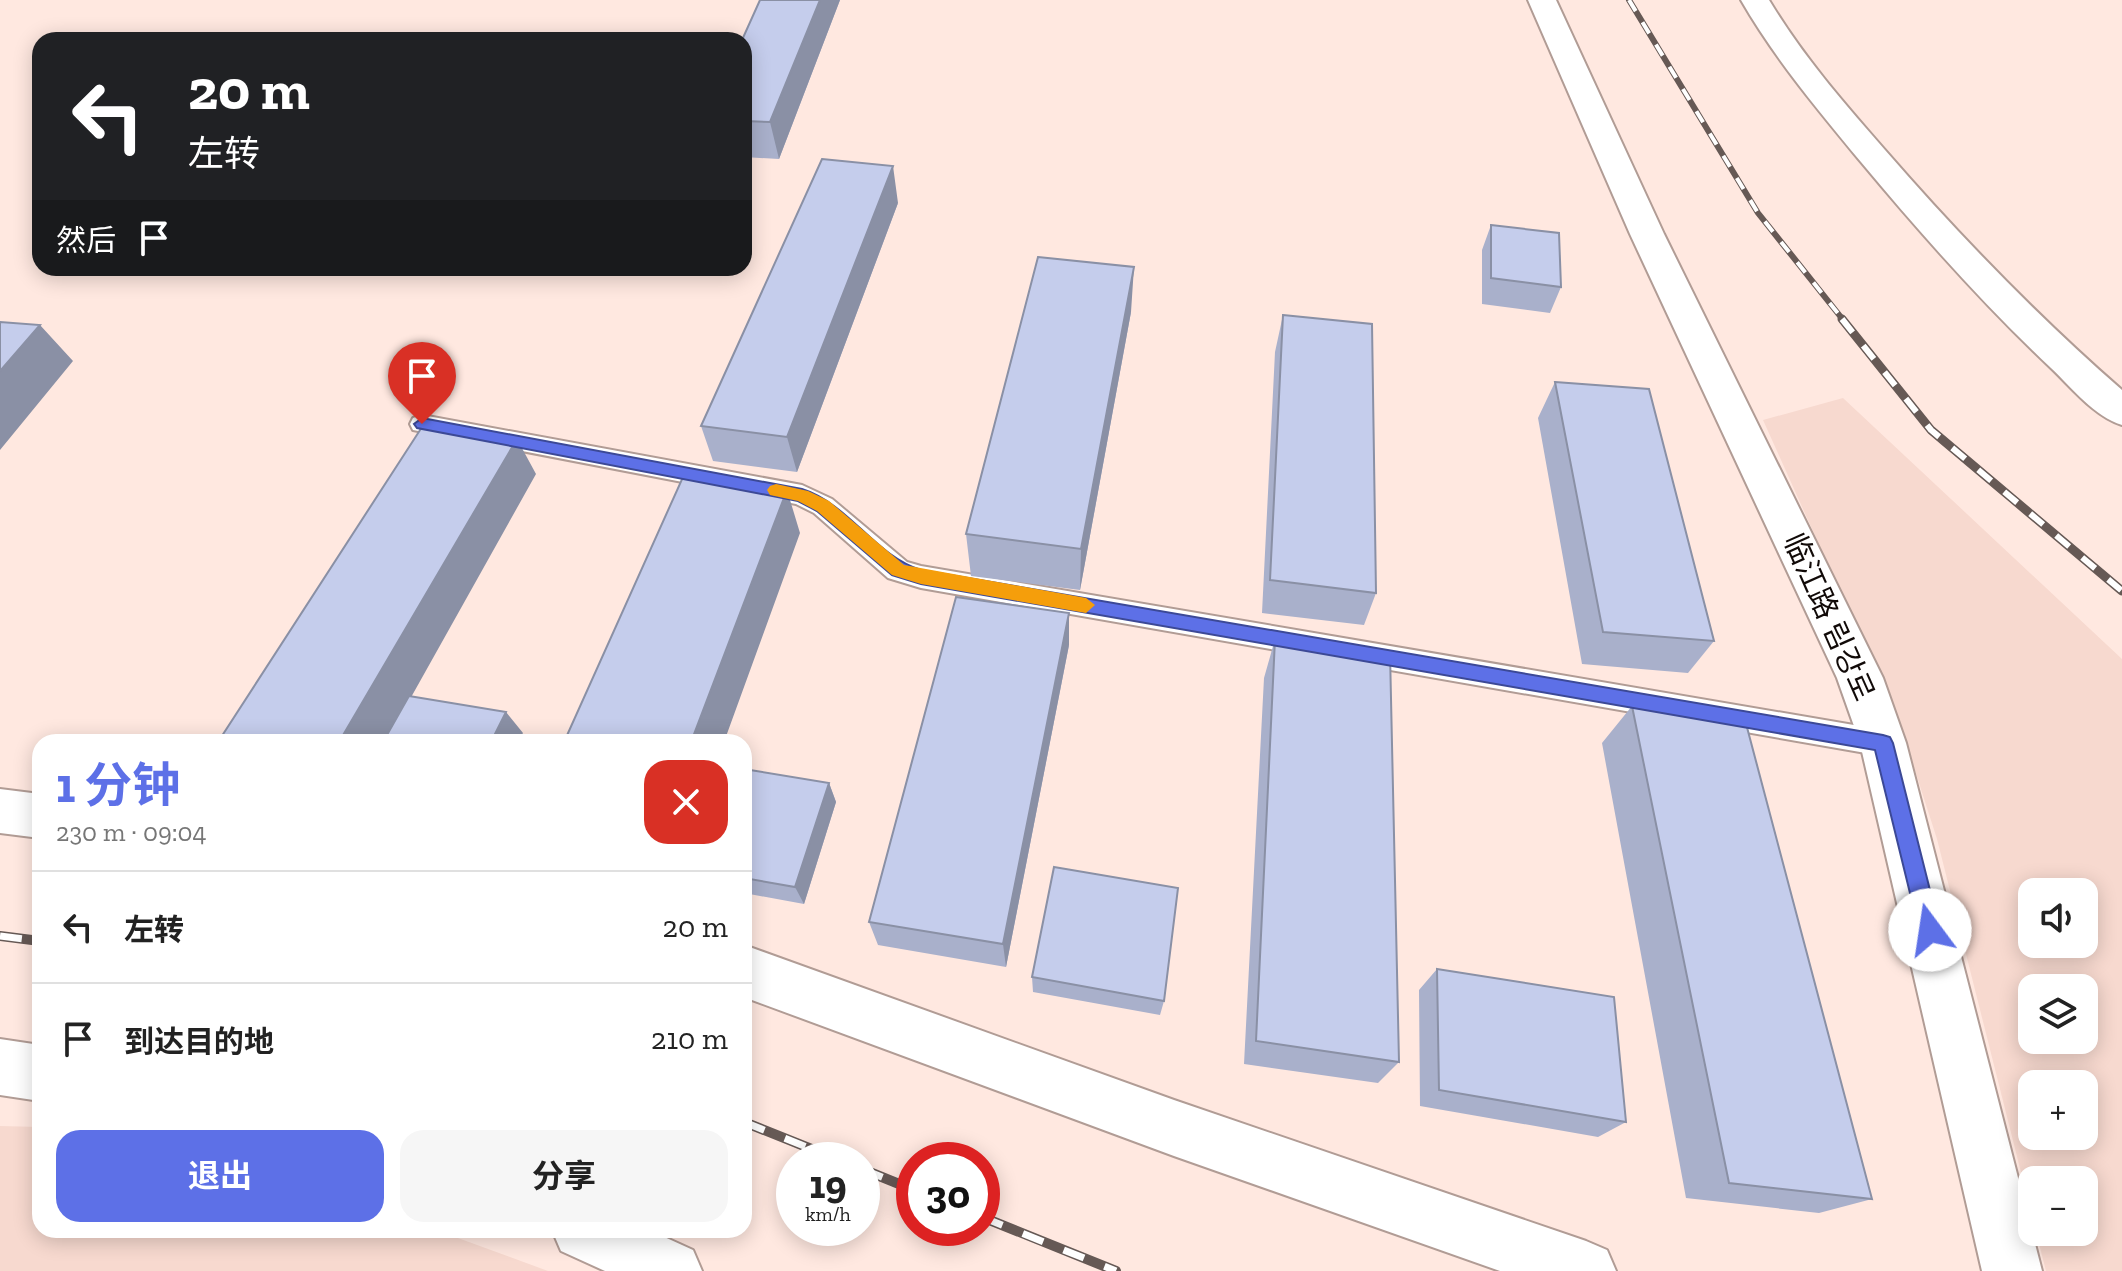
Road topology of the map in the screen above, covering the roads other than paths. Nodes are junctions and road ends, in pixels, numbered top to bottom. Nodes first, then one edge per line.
1 (1542, 0) edge
2 (1755, 0) edge
3 (2122, 411) edge
4 (422, 424) edge
5 (1883, 743) junction
6 (0, 811) edge
7 (32, 815) edge
8 (752, 974) edge
9 (0, 1067) edge
10 (32, 1072) edge
11 (600, 1238) edge
12 (672, 1271) edge
13 (1586, 1271) edge
14 (2012, 1271) edge

1 - 5 street, 临江路 림강로
2 - 3 street
4 - 5 lane
5 - 14 street, 临江路 림강로
6 - 7 street
8 - 13 street
9 - 10 street
11 - 12 street

